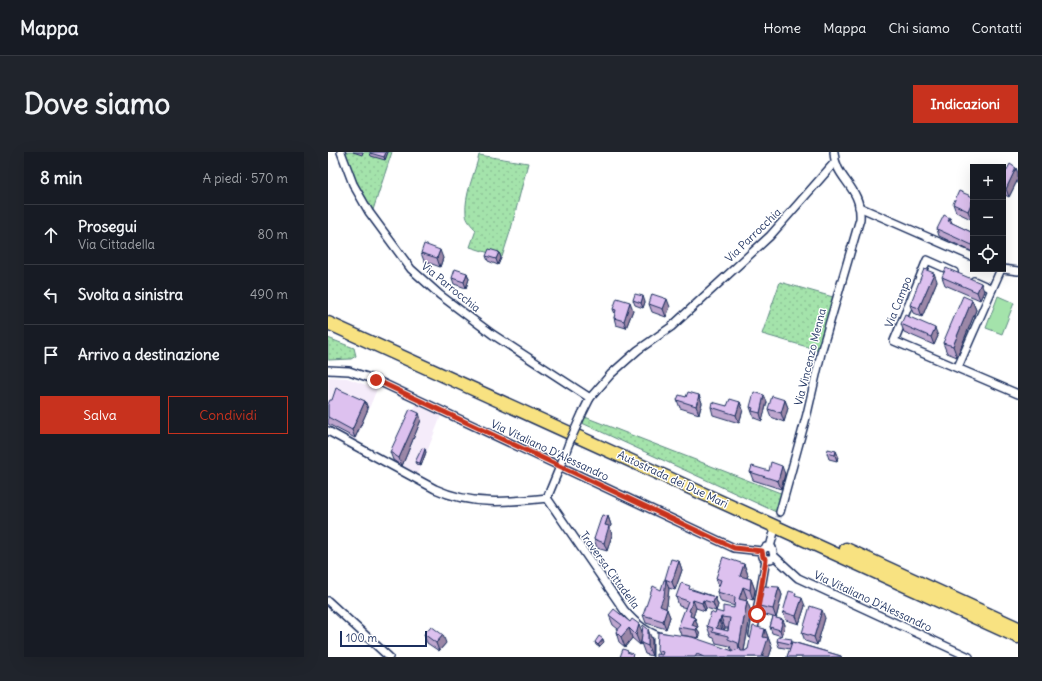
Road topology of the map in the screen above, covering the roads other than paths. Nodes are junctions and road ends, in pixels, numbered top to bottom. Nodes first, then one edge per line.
1 (341, 152) edge
2 (834, 152) edge
3 (834, 162) junction
4 (860, 207) junction
5 (970, 256) edge
6 (1006, 270) edge
7 (1018, 271) edge
8 (1000, 272) edge
9 (963, 276) edge
10 (970, 279) edge
11 (992, 289) junction
12 (328, 314) edge
13 (328, 324) edge
14 (958, 367) junction
15 (328, 370) edge
16 (1018, 394) edge
17 (590, 398) junction
18 (328, 431) edge
19 (547, 498) junction
20 (780, 512) tunnel mouth
21 (774, 532) tunnel mouth
22 (770, 547) junction
23 (762, 551) junction
24 (774, 556) junction
25 (766, 559) junction
26 (328, 601) edge
27 (1018, 628) edge
28 (657, 636) junction
29 (1018, 637) edge
30 (677, 639) edge
31 (751, 641) edge
32 (389, 657) edge
33 (657, 657) edge
34 (969, 657) edge

1 - 17 street, Via Parrocchia
2 - 3 street
3 - 4 street
3 - 17 street, Via Parrocchia
4 - 5 street
4 - 20 street, Via Vincenzo Menna
6 - 7 street
8 - 11 street
9 - 14 street, Via Campo
10 - 11 street
11 - 14 street
12 - 27 highway, Autostrada dei Due Mari
13 - 29 highway, Autostrada dei Due Mari
14 - 16 street
15 - 23 street, Via Vitaliano D'Alessandro
17 - 19 street, Via Parrocchia, bridge
18 - 19 street
19 - 28 street, Traversa Cittadella
21 - 22 street
22 - 23 street
22 - 24 street, Via Vitaliano D'Alessandro
23 - 25 street
24 - 25 street
24 - 34 street, Via Vitaliano D'Alessandro
25 - 31 street
26 - 32 street
28 - 30 street, Traversa Cittadella
28 - 33 street

